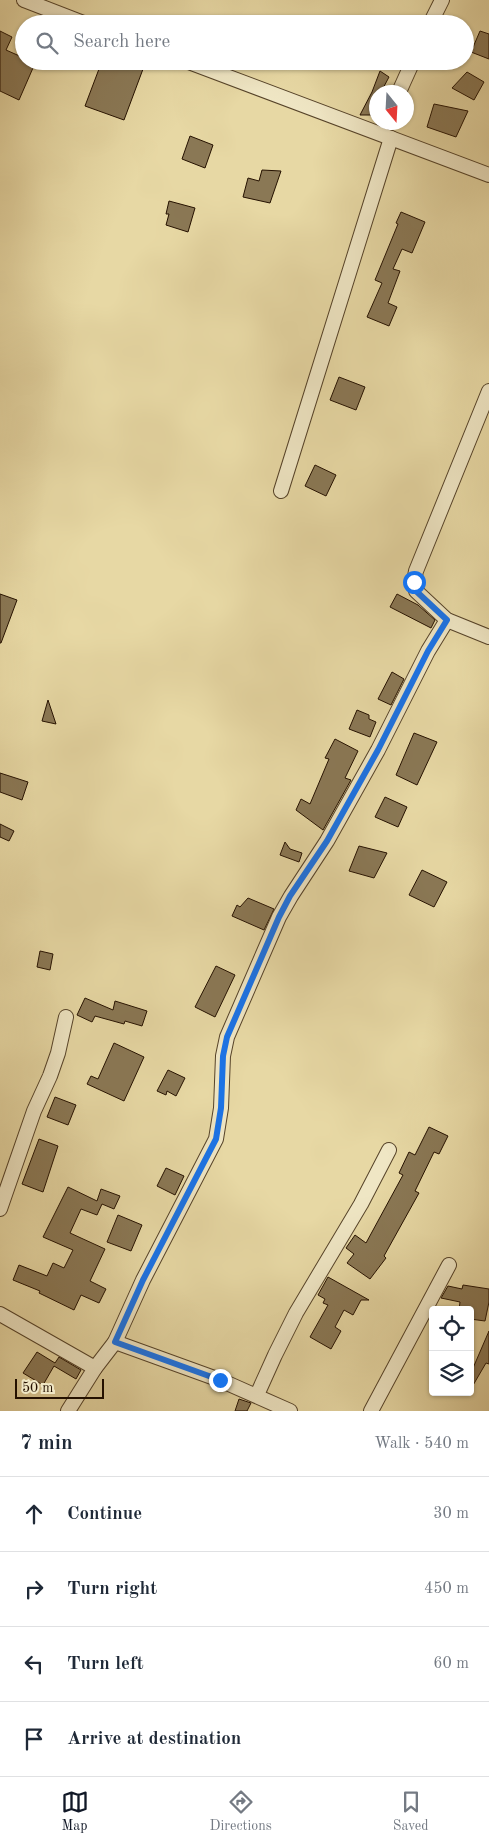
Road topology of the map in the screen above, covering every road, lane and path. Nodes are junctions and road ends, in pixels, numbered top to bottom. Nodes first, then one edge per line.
1 (24, 0) edge
2 (442, 0) edge
3 (63, 15) edge
4 (434, 15) edge
5 (212, 70) edge
6 (408, 70) edge
7 (401, 85) edge
8 (388, 132) edge
9 (489, 175) edge
10 (489, 391) edge
11 (281, 491) dead end
12 (447, 620) junction
13 (489, 637) edge
14 (66, 1017) dead end
15 (389, 1150) dead end
16 (0, 1209) edge
17 (449, 1265) dead end
18 (0, 1314) edge
19 (115, 1342) junction
20 (95, 1368) junction
21 (257, 1395) junction
22 (68, 1411) edge
23 (290, 1411) edge
24 (371, 1411) edge

1 - 3 street
2 - 4 street
5 - 8 street
6 - 7 street
8 - 9 street
8 - 11 street
10 - 12 street
12 - 13 street
12 - 19 street
14 - 16 street
15 - 21 street
17 - 24 street
18 - 20 street
19 - 20 street
19 - 21 street
20 - 22 street
21 - 23 street

